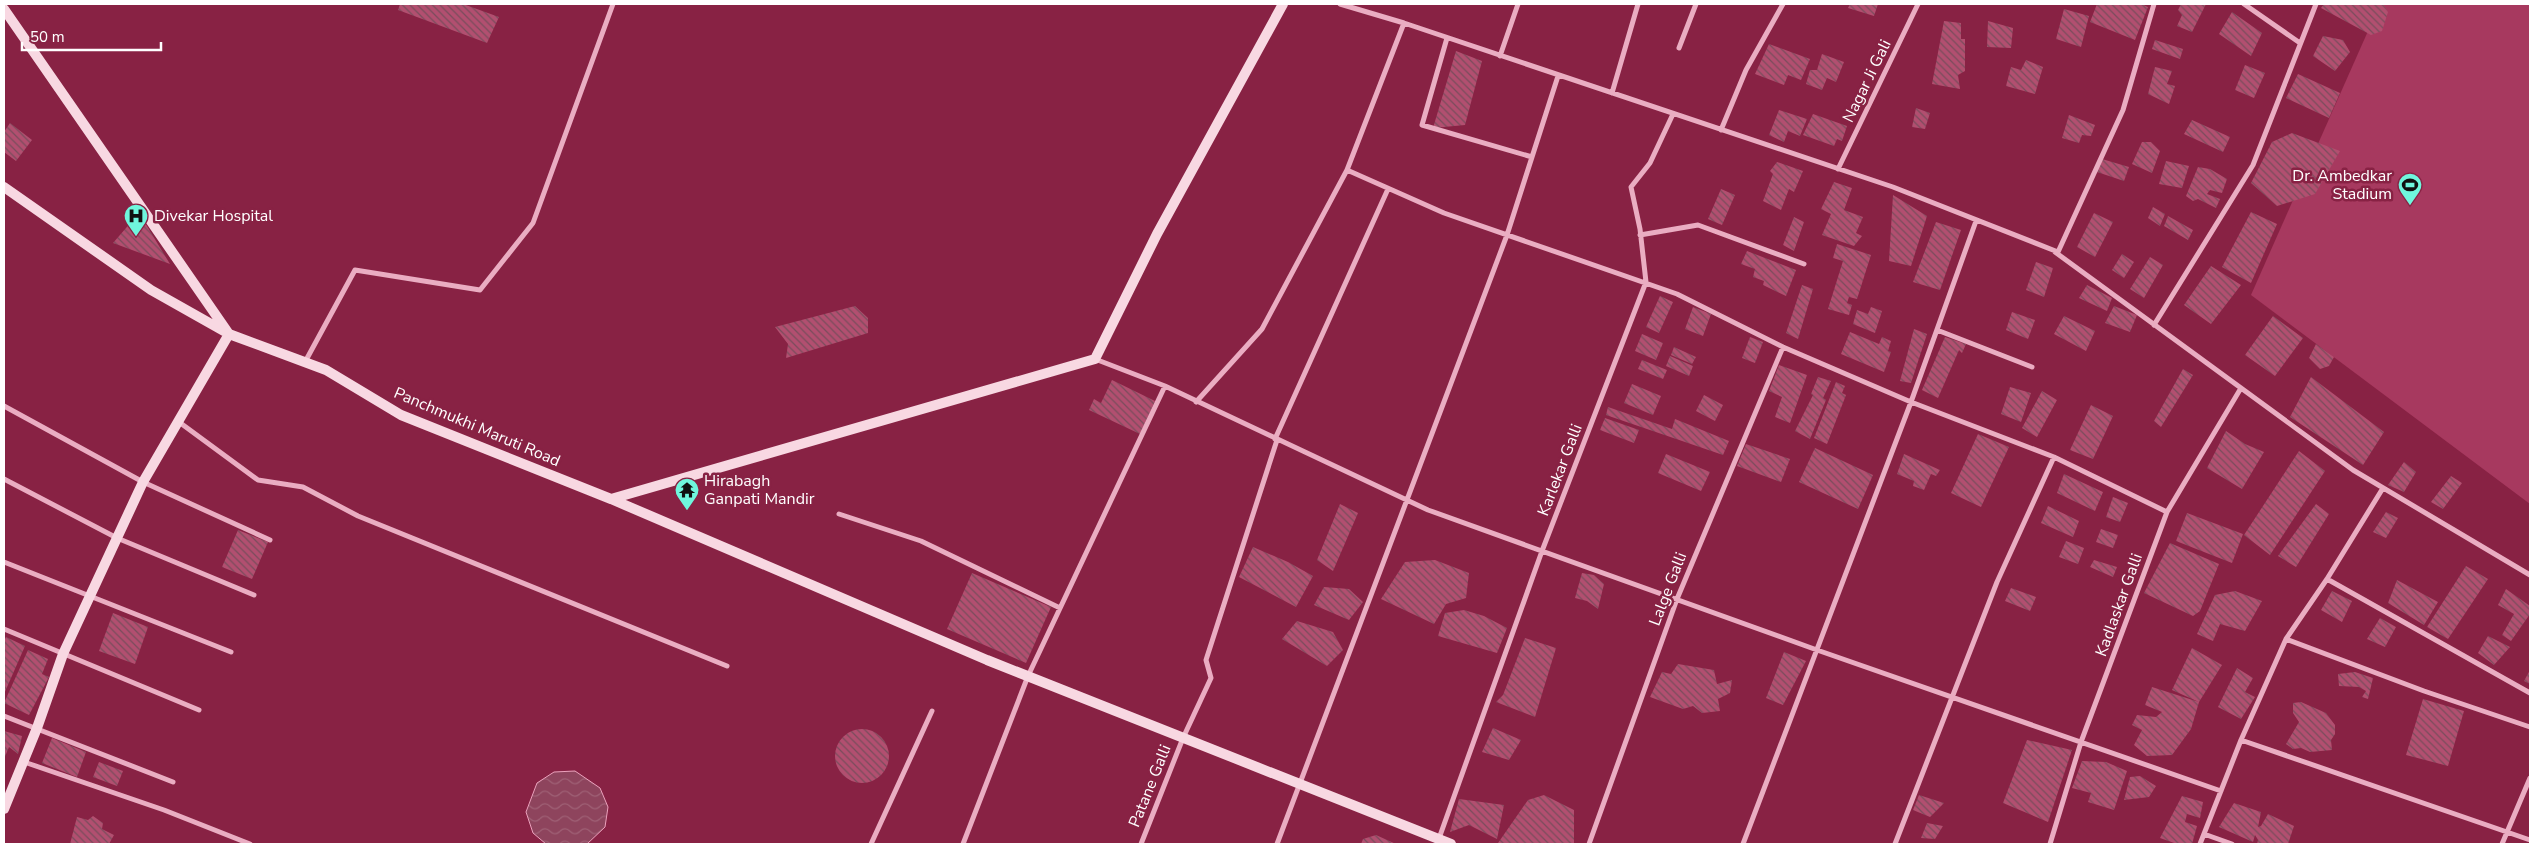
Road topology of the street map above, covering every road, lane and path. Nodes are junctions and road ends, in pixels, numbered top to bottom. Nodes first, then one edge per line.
1 (612, 4) edge
2 (1283, 4) edge
3 (1340, 4) edge
4 (1518, 4) edge
5 (1638, 4) edge
6 (1696, 4) edge
7 (1783, 4) edge
8 (1918, 4) edge
9 (2154, 4) edge
10 (2244, 4) edge
11 (2316, 4) edge
12 (4, 9) edge
13 (1404, 23) junction
14 (1447, 38) junction
15 (2300, 43) junction
16 (1679, 48) dead end
17 (1500, 56) junction
18 (1558, 76) junction
19 (1612, 93) junction
20 (1674, 114) junction
21 (1721, 130) junction
22 (1532, 157) junction
23 (1838, 169) junction
24 (1346, 170) junction
25 (4, 188) edge
26 (1388, 189) junction
27 (1976, 221) junction
28 (1507, 235) junction
29 (1640, 236) junction
30 (2058, 252) junction
31 (1804, 264) dead end
32 (1646, 282) junction
33 (2154, 325) junction
34 (1937, 330) junction
35 (229, 334) junction
36 (1783, 347) junction
37 (1095, 360) junction
38 (304, 362) junction
39 (2032, 367) dead end
40 (1165, 386) junction
41 (2241, 388) junction
42 (1196, 402) junction
43 (1911, 402) junction
44 (4, 406) edge
45 (178, 422) junction
46 (1276, 440) junction
47 (2054, 457) junction
48 (4, 479) edge
49 (143, 482) junction
50 (2383, 488) junction
51 (611, 499) junction
52 (1407, 500) junction
53 (2167, 512) junction
54 (839, 514) dead end
55 (117, 538) junction
56 (270, 540) dead end
57 (1542, 551) junction
58 (4, 562) edge
59 (2530, 575) edge
60 (2327, 579) junction
61 (254, 595) dead end
62 (89, 597) junction
63 (1677, 599) junction
64 (1060, 608) junction
65 (4, 630) edge
66 (2286, 639) junction
67 (1817, 650) junction
68 (231, 652) dead end
69 (63, 654) junction
70 (727, 666) dead end
71 (1028, 676) junction
72 (2530, 694) edge
73 (1954, 697) junction
74 (199, 710) dead end
75 (932, 711) dead end
76 (4, 716) edge
77 (2530, 727) edge
78 (37, 728) junction
79 (1183, 738) junction
80 (2242, 740) junction
81 (2081, 742) junction
82 (23, 762) junction
83 (2530, 778) edge
84 (173, 782) dead end
85 (1300, 784) junction
86 (2221, 791) junction
87 (4, 809) edge
88 (2507, 832) junction
89 (2204, 834) junction
90 (2530, 840) edge
91 (1438, 842) edge
92 (250, 844) edge
93 (871, 844) edge
94 (963, 844) edge
95 (1141, 844) edge
96 (1277, 844) edge
97 (1451, 844) edge
98 (1589, 844) edge
99 (1743, 844) edge
100 (1896, 844) edge
101 (2050, 844) edge
102 (2200, 844) edge
103 (2232, 844) edge
104 (2502, 844) edge

1 - 38 street
2 - 37 street
3 - 13 street
4 - 17 street
5 - 19 street
6 - 16 street
7 - 21 street
8 - 23 street, Nagar Ji Gali
9 - 30 street
10 - 15 street
11 - 15 street
12 - 35 street
13 - 14 street
13 - 24 street
14 - 17 street
14 - 22 street
15 - 33 street
17 - 18 street
18 - 19 street
18 - 22 street
19 - 20 street
20 - 21 street
20 - 29 street, Karlekar Galli
21 - 23 street
22 - 28 street
23 - 27 street
24 - 26 street
24 - 42 street
25 - 35 street, Panchmukhi Maruti Road
26 - 28 street
26 - 46 street, Patane Galli
27 - 30 street
27 - 34 street
28 - 32 street
28 - 52 street
29 - 31 street
29 - 32 street, Karlekar Galli
30 - 33 street
32 - 36 street
32 - 57 street, Karlekar Galli
33 - 41 street
34 - 39 street
34 - 43 street
35 - 38 street, Panchmukhi Maruti Road
35 - 45 street
36 - 43 street
36 - 63 street, Lalge Galli
37 - 40 street
37 - 51 street
38 - 51 street, Panchmukhi Maruti Road
40 - 42 street
40 - 64 street
41 - 50 street
41 - 53 street, Kadlaskar Galli
42 - 46 street
43 - 47 street
43 - 67 street
44 - 49 street
45 - 49 street
45 - 70 street
46 - 52 street
46 - 79 street, Patane Galli
47 - 53 street
47 - 73 street
48 - 55 street
49 - 55 street
49 - 56 street
50 - 59 street
50 - 60 street
51 - 71 street, Panchmukhi Maruti Road
52 - 57 street
52 - 85 street
53 - 81 street, Kadlaskar Galli
54 - 64 street
55 - 61 street
55 - 62 street
57 - 63 street
57 - 91 street, Karlekar Galli
58 - 62 street
60 - 66 street
60 - 72 street
62 - 68 street
62 - 69 street
63 - 67 street
63 - 98 street, Lalge Galli
64 - 71 street
65 - 69 street
66 - 77 street
66 - 80 street
67 - 73 street
67 - 99 street
69 - 74 street
69 - 78 street
71 - 79 street, Panchmukhi Maruti Road
71 - 94 street
73 - 81 street
73 - 100 street
75 - 93 street
76 - 78 street
78 - 82 street
78 - 84 street
79 - 85 street, Panchmukhi Maruti Road
79 - 95 street, Patane Galli
80 - 86 street
80 - 88 street
81 - 86 street
81 - 101 street, Kadlaskar Galli
82 - 87 street
82 - 92 street
83 - 88 street
85 - 91 street, Panchmukhi Maruti Road
85 - 96 street
86 - 89 street
88 - 90 street
88 - 104 street
89 - 102 street
89 - 103 street
91 - 97 street, Panchmukhi Maruti Road

